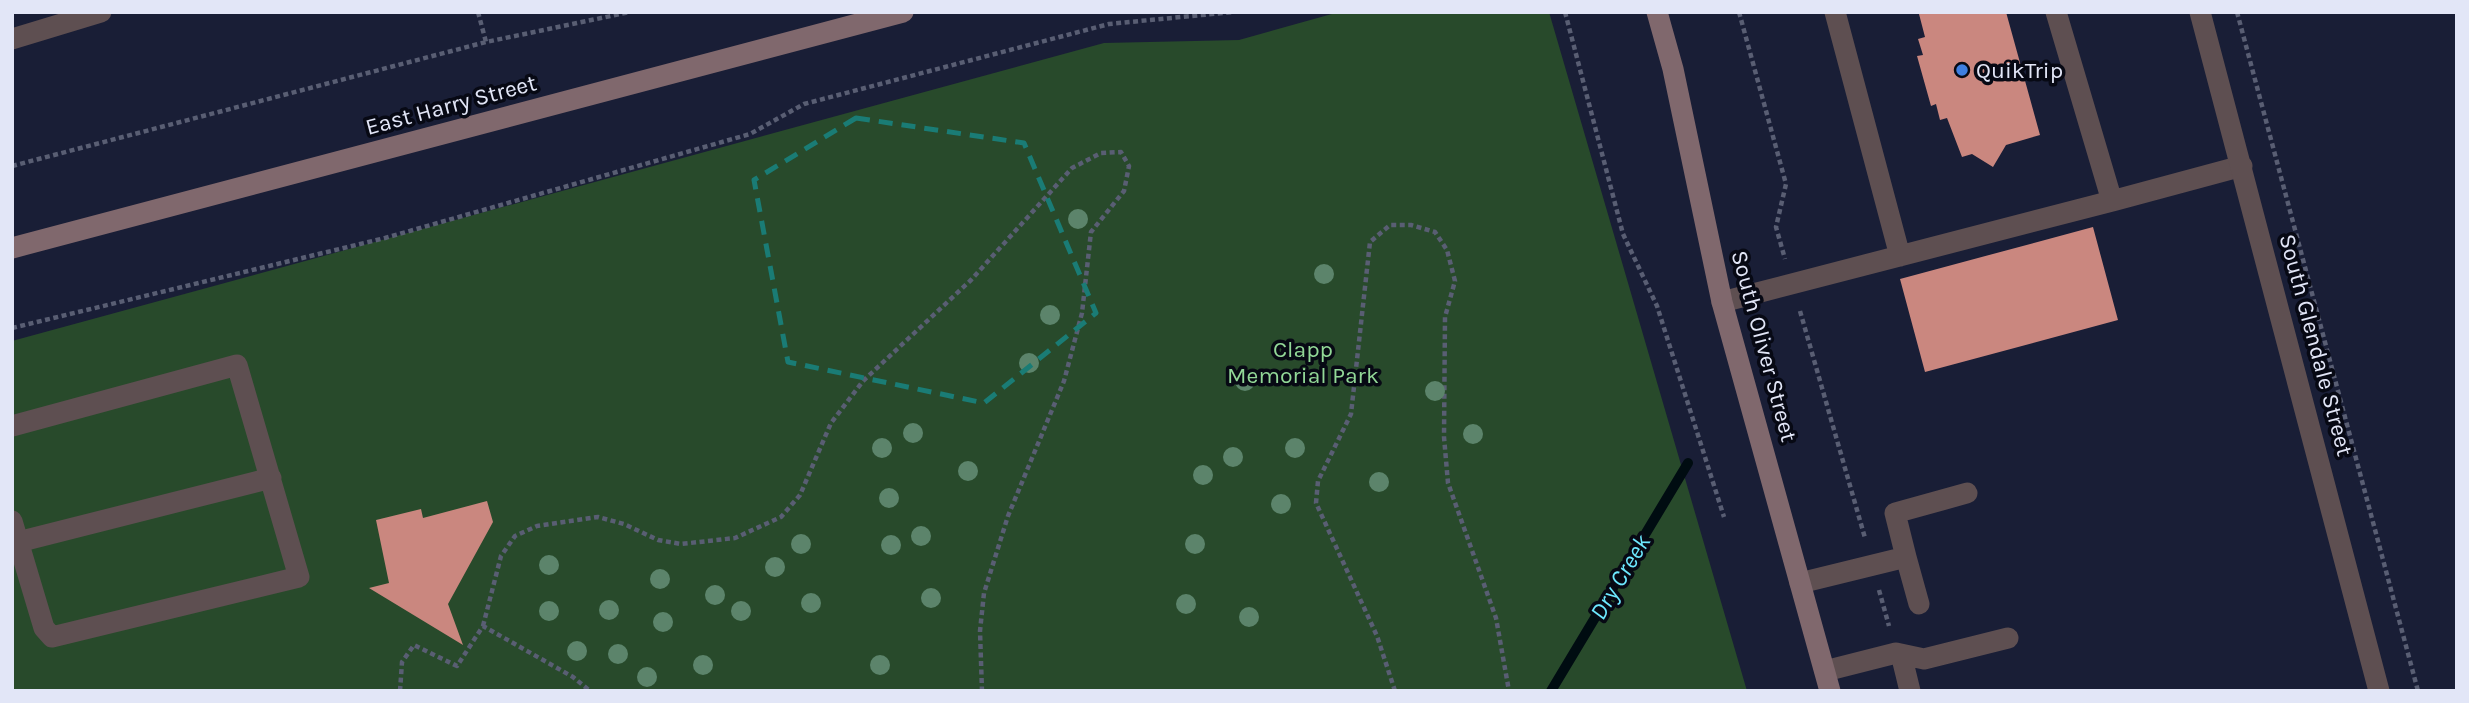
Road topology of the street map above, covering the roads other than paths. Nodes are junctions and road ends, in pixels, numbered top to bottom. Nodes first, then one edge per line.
1 (101, 12) edge
2 (902, 12) edge
3 (1657, 12) edge
4 (1835, 12) edge
5 (2056, 12) edge
6 (2200, 12) edge
7 (12, 39) edge
8 (2242, 166) junction
9 (2112, 201) junction
10 (12, 248) edge
11 (1900, 256) junction
12 (1722, 302) junction
13 (12, 426) edge
14 (271, 478) junction
15 (1967, 493) dead end
16 (12, 521) edge
17 (18, 542) junction
18 (1906, 557) junction
19 (1800, 583) junction
20 (1919, 604) dead end
21 (2007, 638) dead end
22 (1899, 654) junction
23 (1827, 681) edge
24 (1910, 691) edge
25 (2379, 691) edge

1 - 7 street
2 - 10 main road, East Harry Street
3 - 12 main road, South Oliver Street
4 - 11 street
5 - 9 street
6 - 8 street, South Glendale Street
8 - 9 street
8 - 25 street, South Glendale Street
9 - 11 street
11 - 12 street
12 - 19 main road, South Oliver Street
13 - 14 street
14 - 17 street
14 - 17 street
15 - 18 street
16 - 17 street
18 - 19 street
18 - 20 street
19 - 23 main road, South Oliver Street
21 - 22 street
22 - 23 street
22 - 24 street

